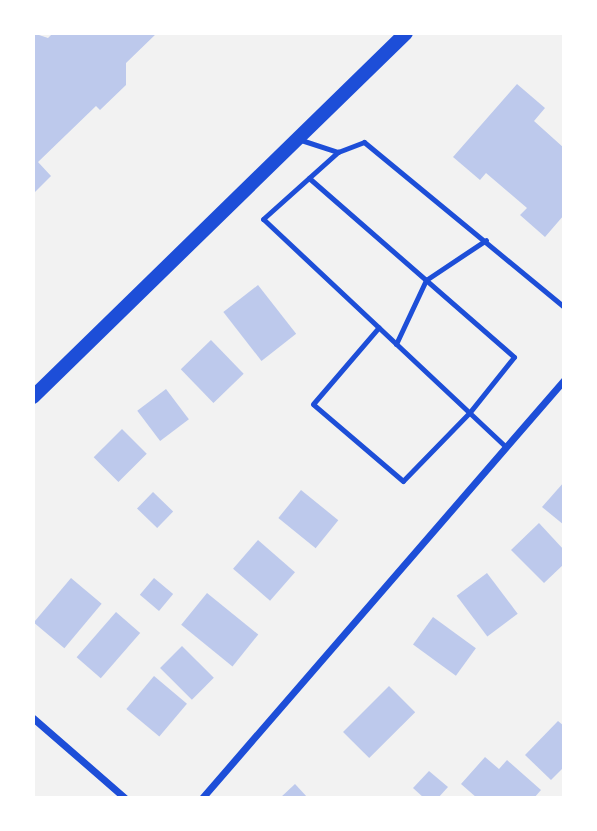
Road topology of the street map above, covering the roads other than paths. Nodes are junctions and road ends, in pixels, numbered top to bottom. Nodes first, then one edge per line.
1 (406, 33) edge
2 (299, 139) junction
3 (338, 152) junction
4 (309, 178) junction
5 (486, 240) junction
6 (426, 280) junction
7 (564, 307) edge
8 (379, 327) junction
9 (396, 344) junction
10 (564, 380) edge
11 (33, 397) edge
12 (470, 412) junction
13 (506, 447) junction
14 (33, 718) edge
15 (125, 798) edge
16 (202, 798) edge

1 - 2 main road
2 - 3 lane
2 - 11 main road
3 - 4 lane
3 - 5 lane
4 - 6 lane
4 - 8 lane
5 - 6 lane
5 - 7 lane
6 - 9 lane
6 - 12 lane
8 - 9 lane
8 - 12 lane
9 - 12 lane
10 - 13 street
12 - 13 lane
13 - 16 street
14 - 15 street

